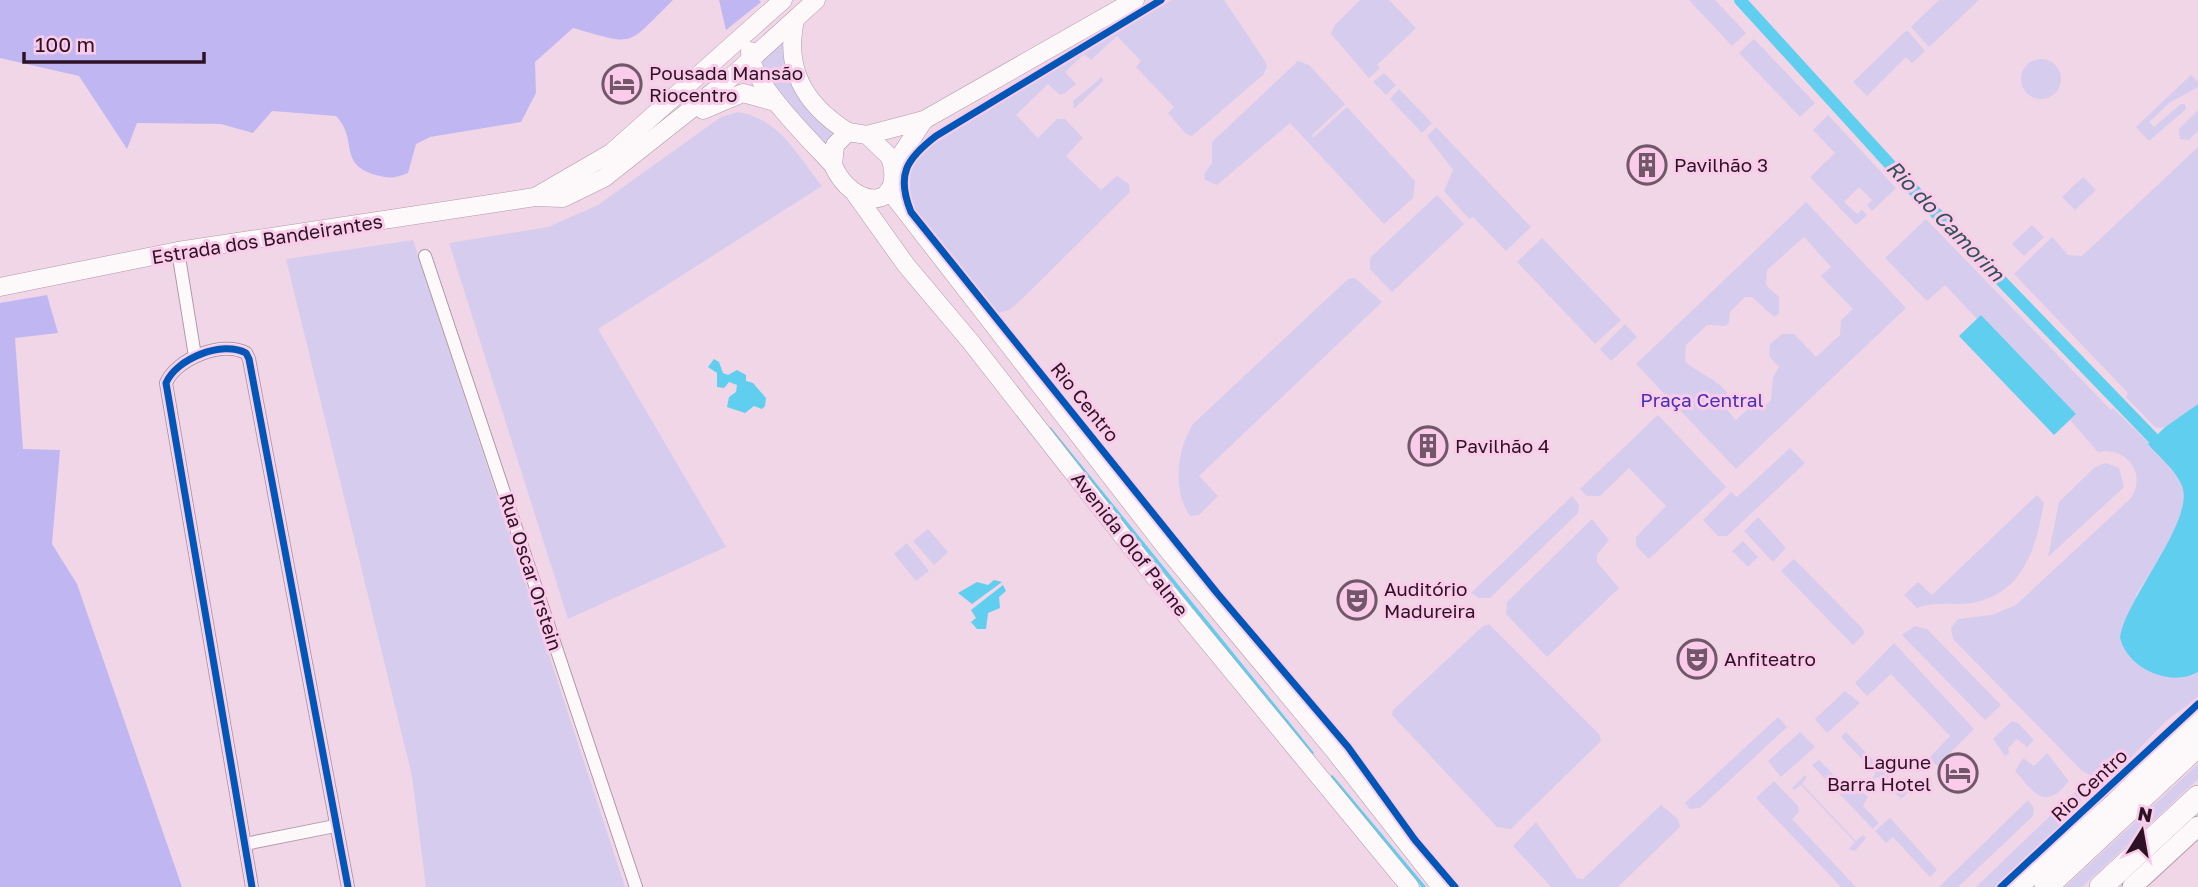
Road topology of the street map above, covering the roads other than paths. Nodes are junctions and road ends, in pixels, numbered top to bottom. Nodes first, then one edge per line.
1 (783, 0) edge
2 (816, 0) edge
3 (1135, 0) edge
4 (795, 20) junction
5 (758, 24) junction
6 (750, 60) junction
7 (782, 106) junction
8 (925, 120) junction
9 (672, 126) junction
10 (848, 132) junction
11 (867, 135) junction
12 (833, 164) junction
13 (893, 167) junction
14 (890, 190) junction
15 (856, 195) junction
16 (535, 197) junction
17 (178, 251) junction
18 (425, 256) dead end
19 (0, 287) edge
20 (195, 356) junction
21 (2198, 721) edge
22 (2198, 745) edge
23 (2198, 797) edge
24 (335, 826) junction
25 (2198, 826) edge
26 (245, 844) junction
27 (251, 887) edge
28 (348, 887) edge
29 (636, 887) edge
30 (1410, 887) edge
31 (1441, 887) edge
32 (2018, 887) edge
33 (2046, 887) edge
34 (2101, 887) edge
35 (2132, 887) edge

1 - 5 street, Estrada dos Bandeirantes
2 - 4 street, Estrada dos Bandeirantes
3 - 8 street
4 - 6 street, Estrada dos Bandeirantes
4 - 10 street
5 - 6 street
5 - 16 street, Estrada dos Bandeirantes
6 - 7 street
6 - 9 street, Estrada dos Bandeirantes
7 - 9 street
7 - 12 street
8 - 11 street
8 - 13 street
9 - 16 street, Estrada dos Bandeirantes
10 - 11 street
10 - 12 street
11 - 13 street
12 - 15 street
13 - 14 street
14 - 15 street
14 - 31 street, Avenida Olof Palme
15 - 30 street, Avenida Olof Palme
16 - 17 street, Estrada dos Bandeirantes
17 - 19 street, Estrada dos Bandeirantes
17 - 20 street
18 - 29 street, Rua Oscar Orstein
20 - 24 street
20 - 26 street
21 - 32 main road
22 - 33 highway
23 - 34 highway
24 - 26 street
24 - 28 street
25 - 35 main road
26 - 27 street

